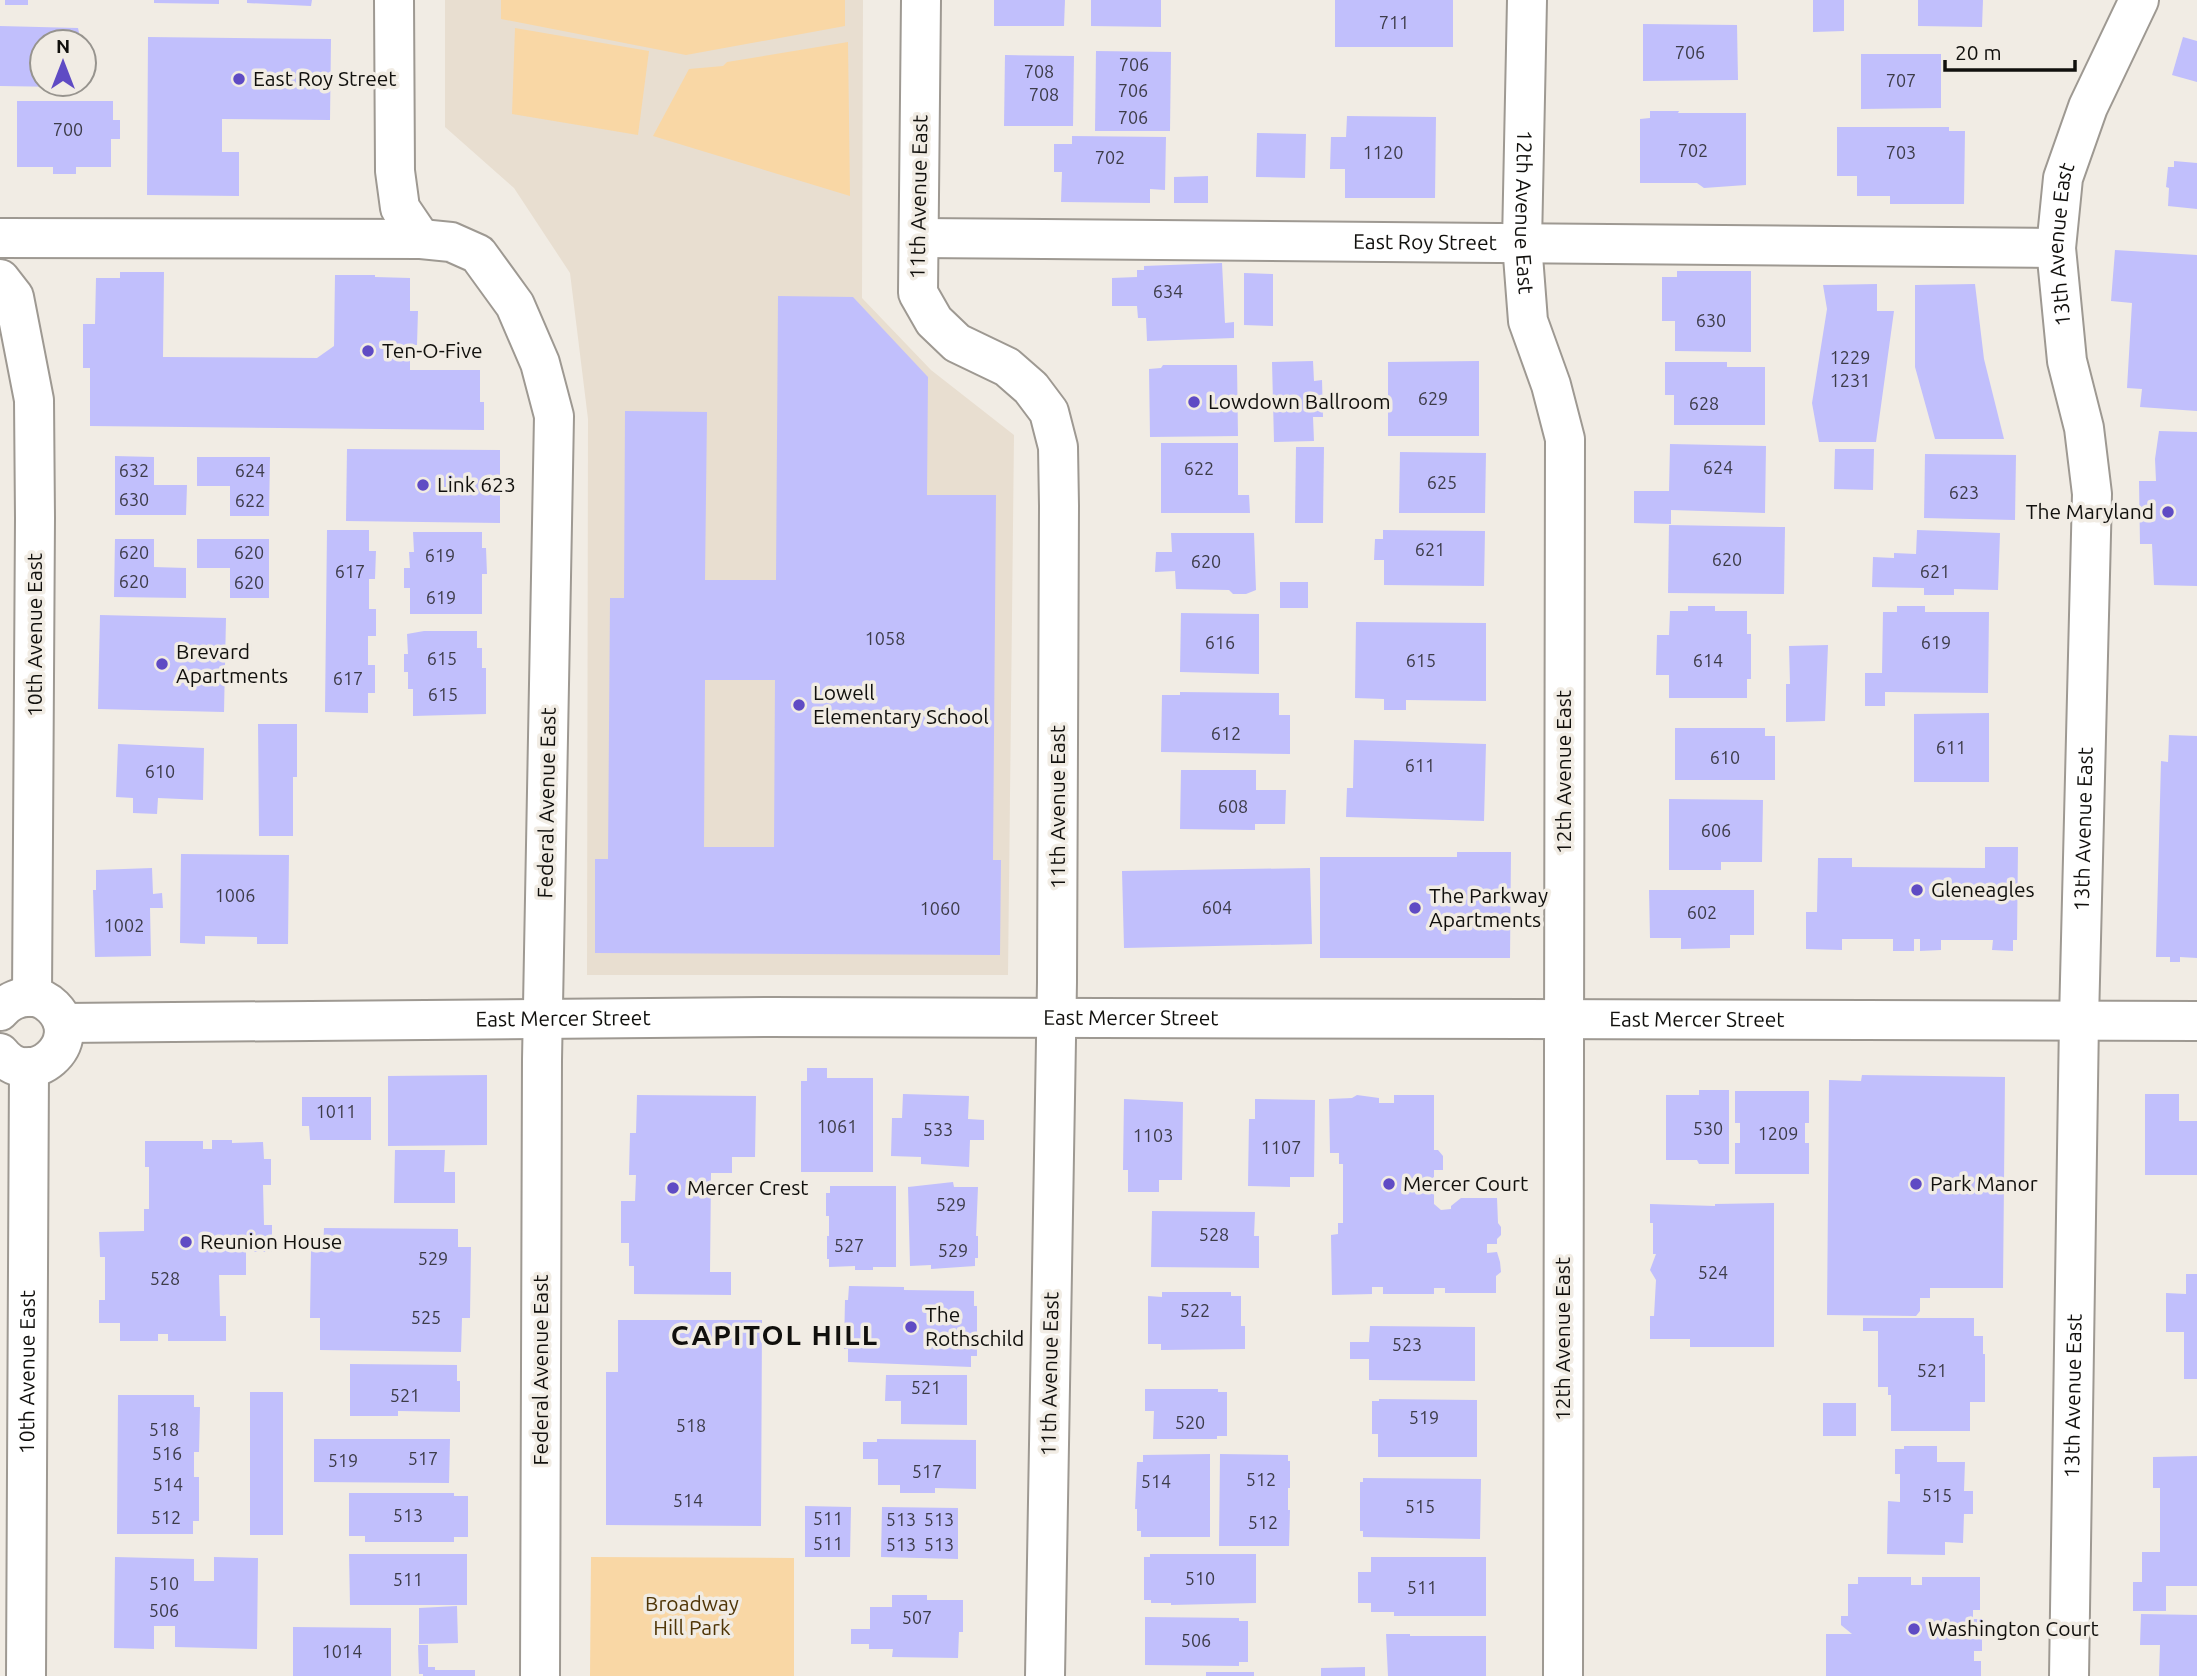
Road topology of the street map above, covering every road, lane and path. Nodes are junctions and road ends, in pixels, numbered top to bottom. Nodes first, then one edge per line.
1 (394, 0) edge
2 (921, 0) edge
3 (1527, 0) edge
4 (2139, 0) edge
5 (0, 238) edge
6 (919, 238) junction
7 (421, 239) junction
8 (1522, 243) junction
9 (2056, 248) junction
10 (0, 279) edge
11 (16, 1004) edge
12 (542, 1018) junction
13 (1056, 1018) junction
14 (1564, 1018) junction
15 (2079, 1020) junction
16 (2197, 1021) edge
17 (63, 1024) junction
18 (14, 1060) edge
19 (26, 1676) edge
20 (540, 1676) edge
21 (1045, 1676) edge
22 (1563, 1676) edge
23 (2069, 1676) edge

1 - 7 street
2 - 6 street, 11th Avenue East
3 - 8 street, 12th Avenue East
4 - 9 street, 13th Avenue East
5 - 7 street
6 - 8 street, East Roy Street
6 - 13 street, 11th Avenue East
7 - 12 street, Federal Avenue East
8 - 9 street, East Roy Street
8 - 14 street, 12th Avenue East
9 - 15 street, 13th Avenue East
10 - 11 street, 10th Avenue East
11 - 17 street
12 - 13 street, East Mercer Street
12 - 17 street, East Mercer Street
12 - 20 street, Federal Avenue East
13 - 14 street, East Mercer Street
13 - 21 street, 11th Avenue East
14 - 15 street, East Mercer Street
14 - 22 street, 12th Avenue East
15 - 16 street, East Mercer Street
15 - 23 street, 13th Avenue East
17 - 18 street
18 - 19 street, 10th Avenue East

